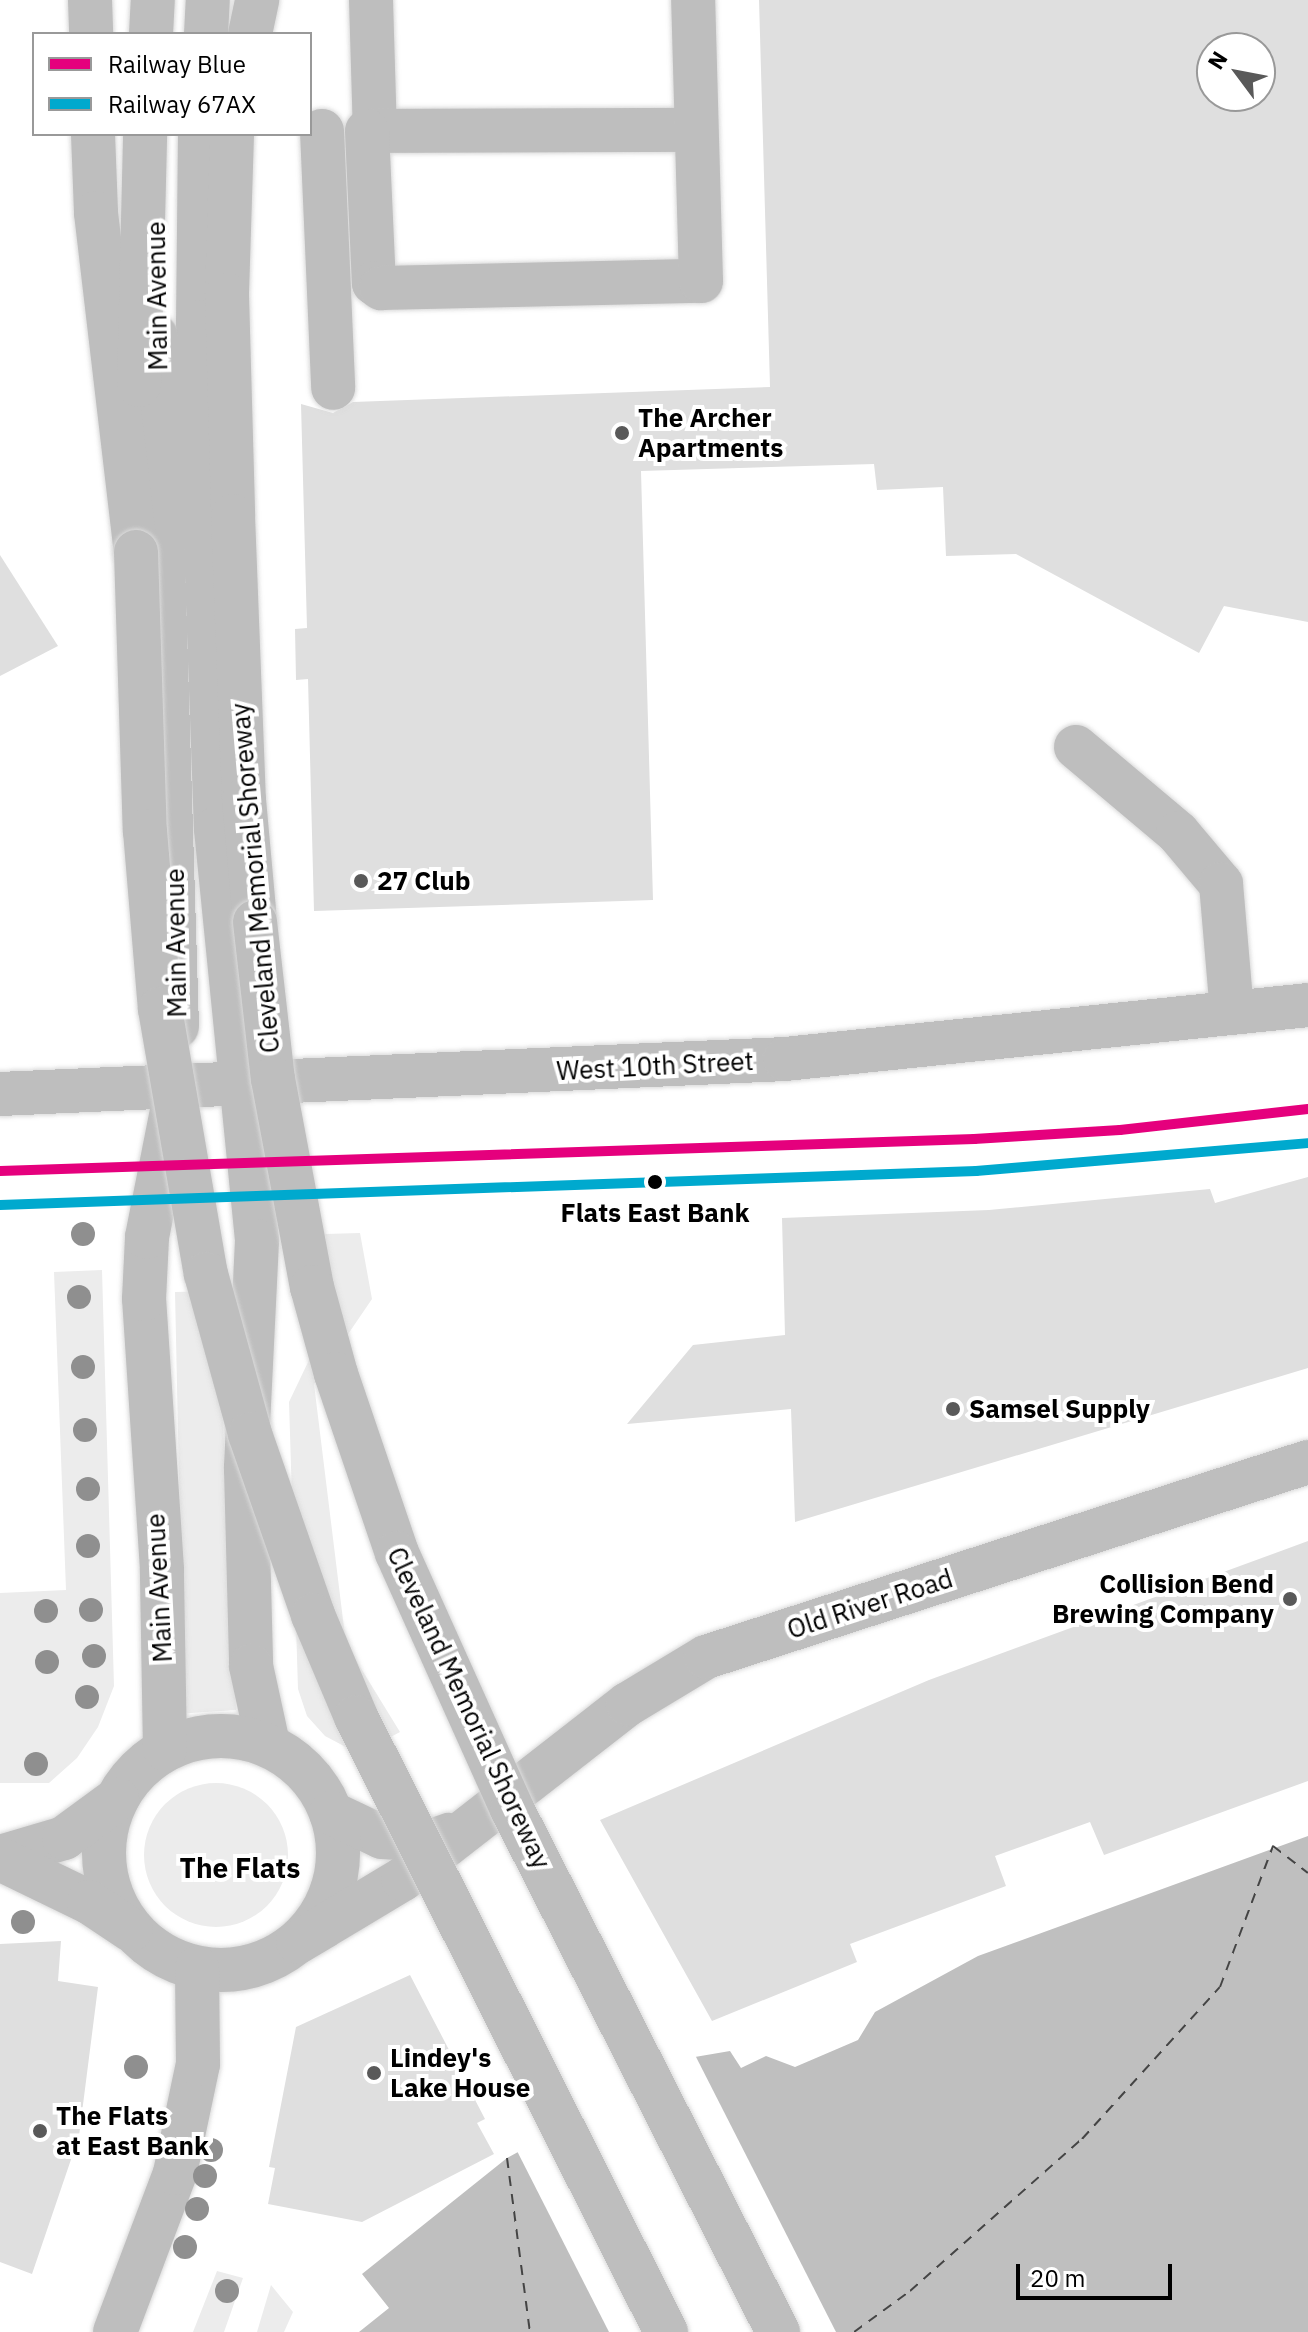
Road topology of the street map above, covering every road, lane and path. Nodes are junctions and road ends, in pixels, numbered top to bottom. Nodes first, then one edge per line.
1 (90, 0) edge
2 (153, 0) edge
3 (168, 0) edge
4 (208, 0) edge
5 (237, 0) edge
6 (257, 0) edge
7 (371, 0) edge
8 (693, 0) edge
9 (91, 32) edge
10 (151, 32) edge
11 (165, 32) edge
12 (206, 32) edge
13 (236, 32) edge
14 (250, 32) edge
15 (696, 130) junction
16 (316, 131) edge
17 (371, 131) junction
18 (93, 136) edge
19 (145, 136) edge
20 (158, 136) edge
21 (200, 136) edge
22 (232, 136) edge
23 (333, 388) dead end
24 (136, 552) junction
25 (1076, 747) dead end
26 (1308, 1005) edge
27 (1232, 1013) junction
28 (240, 1088) junction
29 (176, 1089) junction
30 (0, 1094) edge
31 (1308, 1462) edge
32 (268, 1744) junction
33 (165, 1749) junction
34 (117, 1799) junction
35 (331, 1813) junction
36 (474, 1827) junction
37 (0, 1858) edge
38 (135, 1933) junction
39 (298, 1942) junction
40 (197, 1968) junction
41 (115, 2332) edge
42 (666, 2332) edge
43 (778, 2332) edge

1 - 9 main road
2 - 10 main road
3 - 11 main road
4 - 12 main road
5 - 13 main road
6 - 14 main road
7 - 17 main road
8 - 15 main road
15 - 17 main road
15 - 17 main road
16 - 17 main road
16 - 23 main road
18 - 24 main road
19 - 24 main road
20 - 29 main road, Main Avenue
21 - 28 main road, Main Avenue
22 - 43 main road, Cleveland Memorial Shoreway, bridge
24 - 42 main road, bridge
25 - 27 main road
26 - 27 main road, West 10th Street
27 - 28 main road, West 10th Street
28 - 29 main road, West 10th Street
28 - 32 main road, Main Avenue
29 - 30 main road, West 10th Street
29 - 33 main road, Main Avenue
31 - 36 main road, Old River Road
32 - 33 main road
32 - 35 main road
33 - 34 main road
34 - 37 main road
34 - 38 main road
35 - 36 main road, Old River Road
35 - 39 main road
36 - 39 main road, Old River Road
37 - 38 main road
38 - 40 main road
39 - 40 main road
40 - 41 main road

